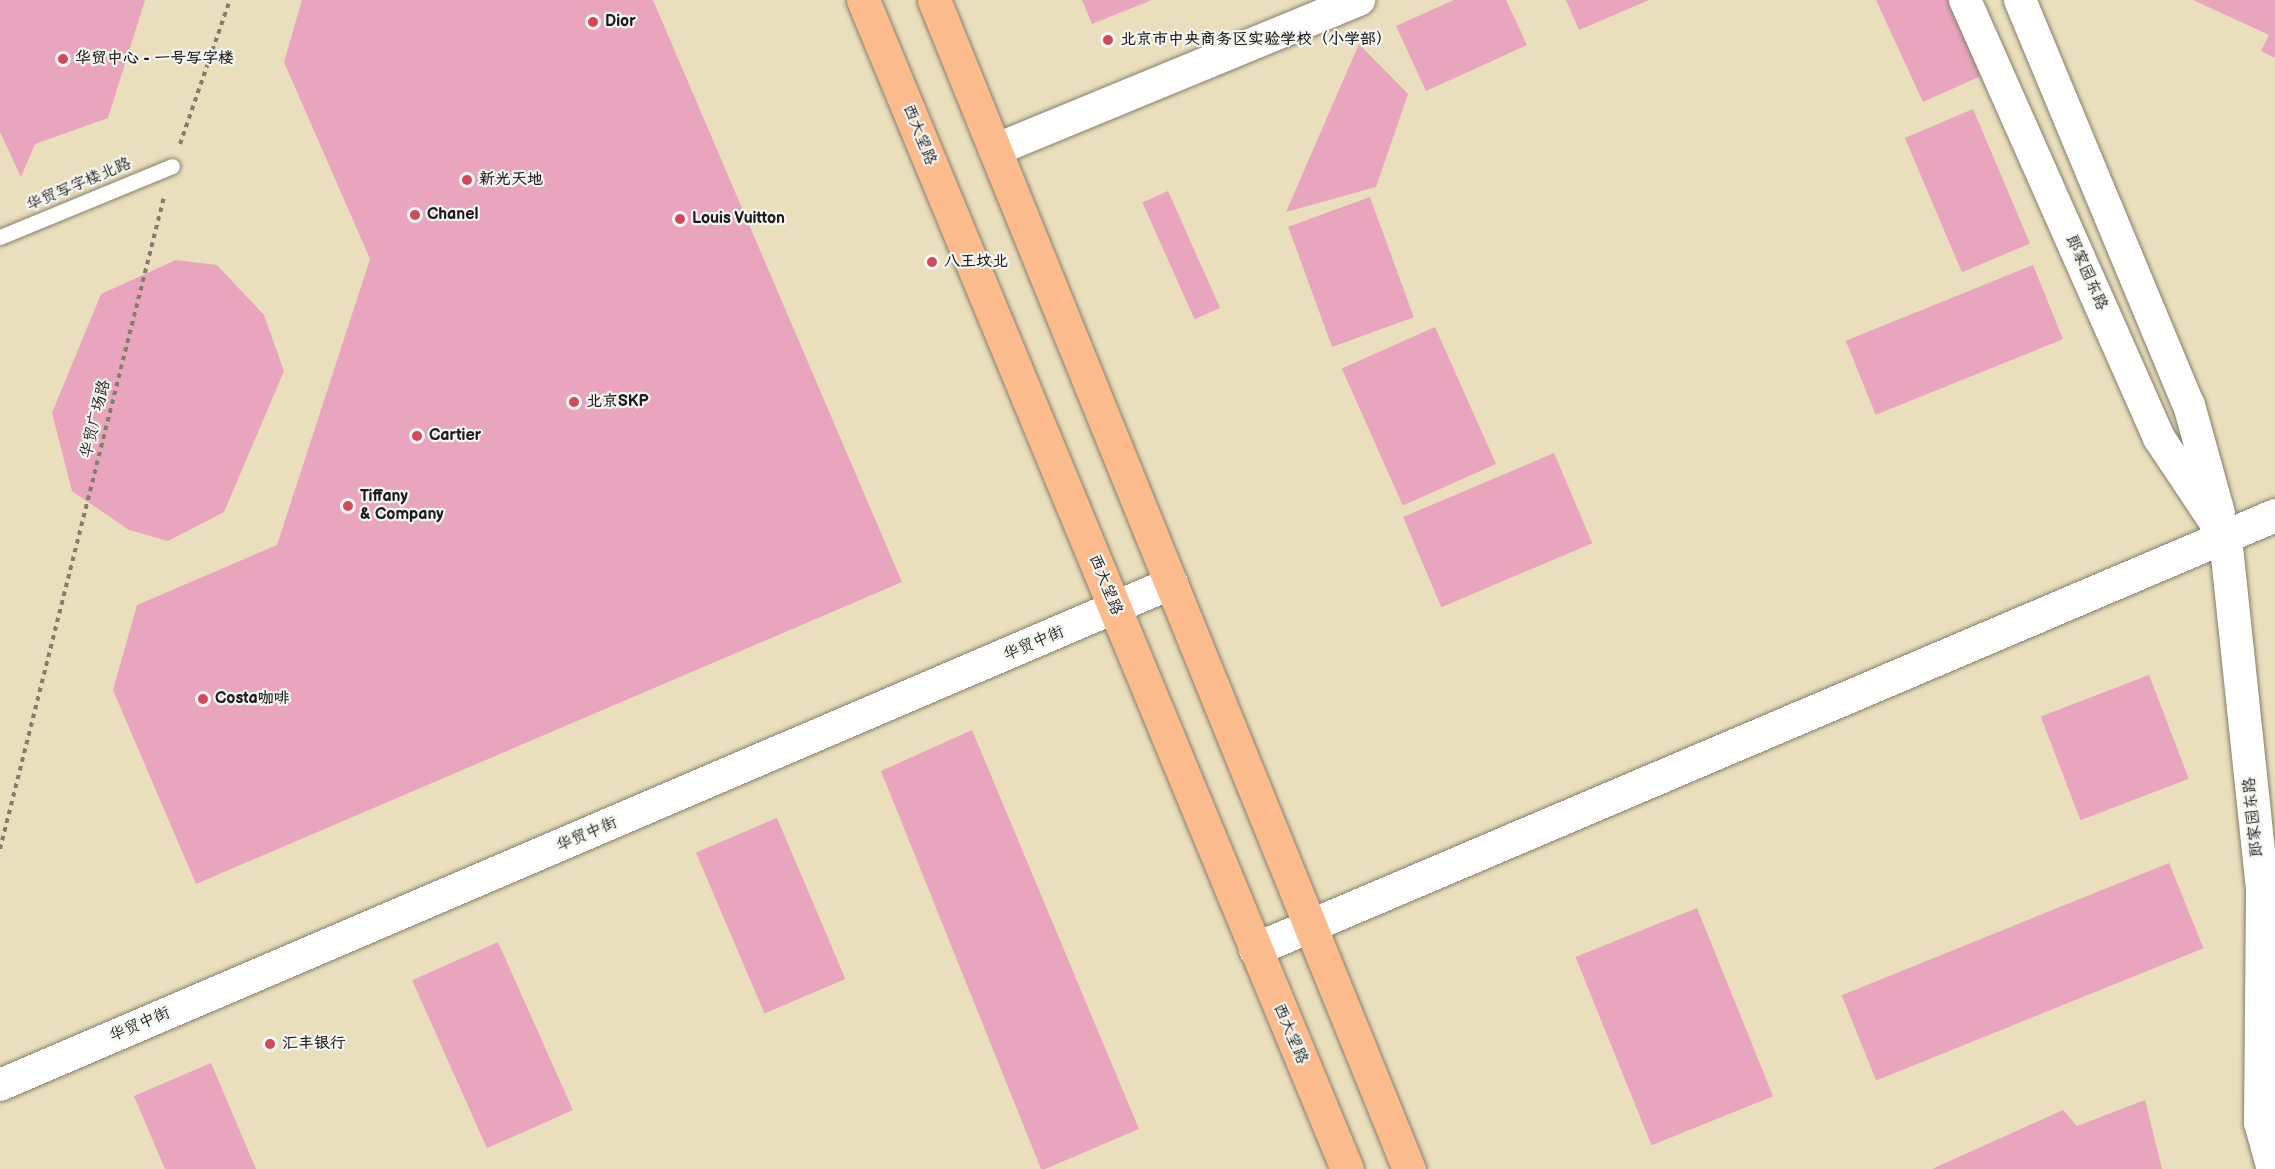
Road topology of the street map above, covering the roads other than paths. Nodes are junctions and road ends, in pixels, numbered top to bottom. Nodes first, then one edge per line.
1 (863, 0) edge
2 (934, 0) edge
3 (1359, 0) edge
4 (1965, 0) edge
5 (2020, 0) edge
6 (995, 150) junction
7 (172, 166) road end
8 (0, 237) edge
9 (2275, 515) edge
10 (2225, 537) junction
11 (1172, 583) junction
12 (1115, 609) junction
13 (1313, 925) junction
14 (1255, 949) junction
15 (0, 1085) edge
16 (1347, 1169) edge
17 (1409, 1169) edge
18 (2272, 1169) edge

1 - 12 main road, 西大望路
2 - 6 main road
3 - 6 street
4 - 10 street, 郎家园东路
5 - 10 street, 郎家园东路
6 - 11 main road
7 - 8 lane, 华贸写字楼北路
9 - 10 street
10 - 13 street
10 - 18 street, 郎家园东路
11 - 12 street, 华贸中街
11 - 13 main road
12 - 14 main road, 西大望路
12 - 15 street, 华贸中街
13 - 14 street
13 - 17 main road
14 - 16 main road, 西大望路

